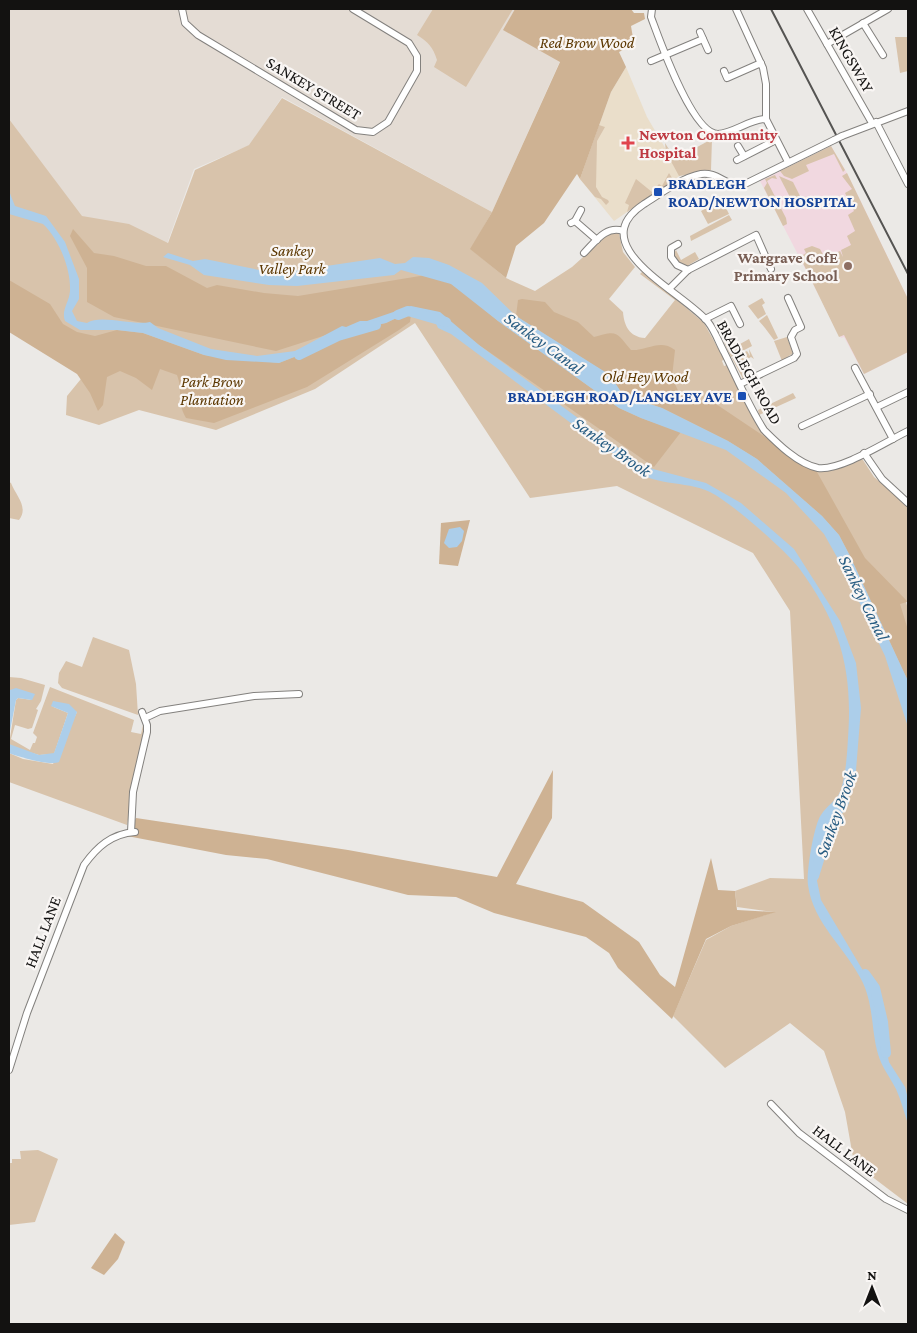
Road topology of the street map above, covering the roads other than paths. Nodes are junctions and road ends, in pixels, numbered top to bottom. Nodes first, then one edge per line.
1 (182, 9) edge
2 (353, 9) edge
3 (652, 9) edge
4 (736, 9) edge
5 (807, 9) edge
6 (888, 9) edge
7 (863, 23) junction
8 (700, 32) dead end
9 (703, 39) junction
10 (827, 44) junction
11 (708, 50) dead end
12 (664, 54) junction
13 (883, 55) dead end
14 (650, 61) dead end
15 (761, 63) junction
16 (724, 71) dead end
17 (908, 111) edge
18 (766, 119) junction
19 (874, 123) junction
20 (776, 140) junction
21 (738, 146) dead end
22 (744, 156) junction
23 (737, 160) dead end
24 (788, 162) junction
25 (908, 184) edge
26 (581, 210) dead end
27 (623, 231) junction
28 (597, 240) junction
29 (678, 244) dead end
30 (584, 253) dead end
31 (771, 269) dead end
32 (688, 270) junction
33 (669, 289) junction
34 (788, 298) dead end
35 (705, 319) junction
36 (740, 324) dead end
37 (856, 368) dead end
38 (740, 384) junction
39 (908, 392) edge
40 (870, 394) junction
41 (877, 407) junction
42 (802, 426) dead end
43 (908, 431) edge
44 (893, 439) junction
45 (864, 453) junction
46 (908, 503) edge
47 (299, 694) dead end
48 (9, 1070) edge
49 (771, 1104) dead end
50 (908, 1210) edge

1 - 2 street, SANKEY STREET
3 - 12 street
4 - 15 street
5 - 10 street, KINGSWAY
6 - 7 street
7 - 10 street
7 - 13 street
8 - 9 street
9 - 11 street
9 - 12 street
10 - 19 street, KINGSWAY
12 - 14 street
12 - 18 street
15 - 16 street
15 - 18 street
17 - 19 street
18 - 20 street
19 - 24 street, bridge
19 - 25 street, KINGSWAY
20 - 22 street
20 - 24 street
21 - 22 street
22 - 23 street
24 - 27 street
26 - 28 street
27 - 28 street
27 - 33 street, BRADLEGH ROAD
28 - 30 street
29 - 32 street
31 - 32 street
32 - 33 street
33 - 35 street, BRADLEGH ROAD
34 - 38 street
35 - 36 street
35 - 38 street, BRADLEGH ROAD
37 - 40 street
38 - 45 street, BRADLEGH ROAD
39 - 41 street
40 - 41 street
40 - 42 street
41 - 44 street
43 - 44 street, BRADLEGH ROAD
44 - 45 street, BRADLEGH ROAD
45 - 46 street
47 - 48 street, HALL LANE
49 - 50 street, HALL LANE

